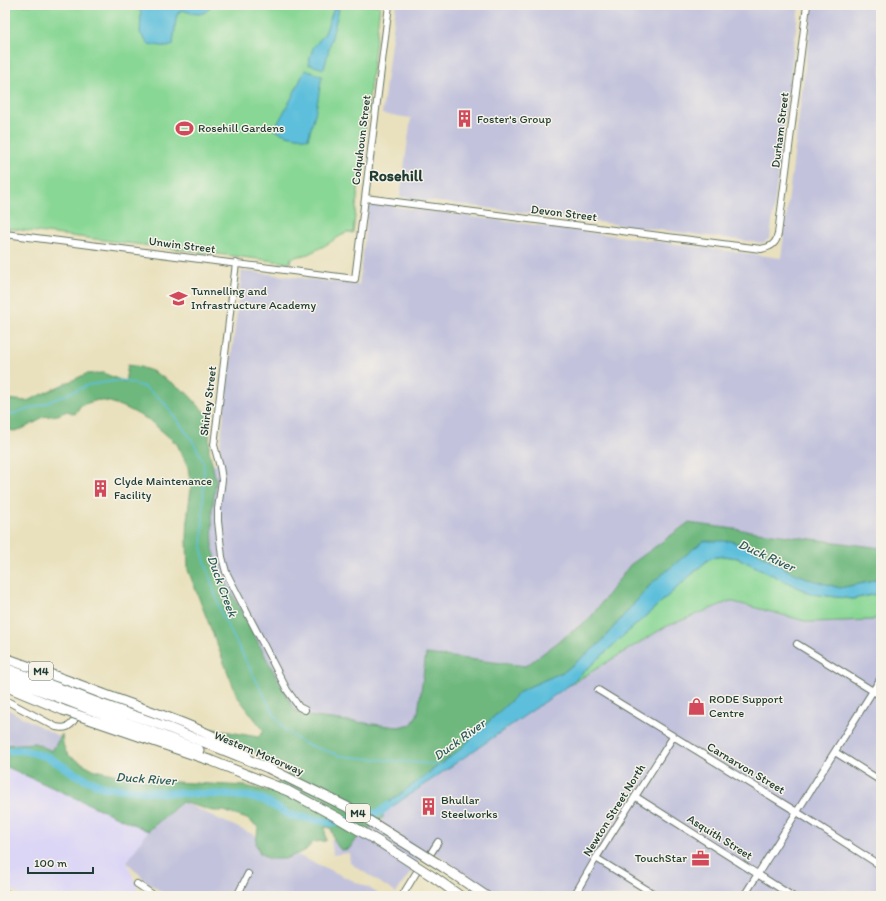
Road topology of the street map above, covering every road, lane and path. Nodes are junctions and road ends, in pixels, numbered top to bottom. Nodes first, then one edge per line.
1 (390, 5) edge
2 (807, 5) edge
3 (365, 198) junction
4 (5, 234) edge
5 (761, 248) joint
6 (236, 263) junction
7 (356, 279) joint
8 (798, 644) dead end
9 (5, 658) edge
10 (5, 668) edge
11 (5, 677) edge
12 (881, 678) edge
13 (5, 686) edge
14 (598, 690) dead end
15 (873, 691) junction
16 (881, 696) edge
17 (70, 697) junction
18 (5, 700) edge
19 (96, 707) junction
20 (305, 710) dead end
21 (75, 719) dead end
22 (673, 737) junction
23 (835, 752) junction
24 (268, 768) junction
25 (252, 774) junction
26 (881, 781) edge
27 (636, 796) junction
28 (797, 812) junction
29 (438, 842) dead end
30 (431, 853) dead end
31 (596, 858) junction
32 (881, 866) edge
33 (416, 873) dead end
34 (248, 874) dead end
35 (758, 874) junction
36 (137, 884) dead end
37 (5, 894) edge
38 (8, 896) edge
39 (156, 896) edge
40 (237, 896) edge
41 (402, 896) edge
42 (460, 896) edge
43 (486, 896) edge
44 (574, 896) edge
45 (657, 896) edge
46 (744, 896) edge
47 (792, 896) edge

1 - 3 street, Colquhoun Street
2 - 5 street, Durham Street
3 - 5 street, Devon Street
3 - 7 street, Colquhoun Street
4 - 6 street, Unwin Street
6 - 7 street, Unwin Street
6 - 20 street, Shirley Street
8 - 15 street
9 - 24 highway, M4, bridge
10 - 17 highway, Western Motorway / M4
11 - 17 highway, Western Motorway / M4
12 - 15 street
13 - 25 highway, Western Motorway / M4, bridge
14 - 22 street, Carnarvon Street
15 - 16 street
15 - 23 street
17 - 19 highway, Western Motorway / M4, bridge
18 - 21 street
19 - 24 highway, Western Motorway / M4
19 - 25 highway, Western Motorway / M4
22 - 27 street, Newton Street North
22 - 28 street, Carnarvon Street
23 - 26 street
23 - 28 street
24 - 43 highway, Western Motorway / M4, bridge
25 - 42 highway, Western Motorway / M4, bridge
27 - 31 street, Newton Street North
27 - 35 street, Asquith Street
28 - 32 street, Carnarvon Street
28 - 35 street
29 - 30 street
31 - 44 street, Newton Street North
31 - 45 street
33 - 41 street
34 - 40 street
35 - 46 street
35 - 47 street, Asquith Street
36 - 39 street
37 - 38 highway

